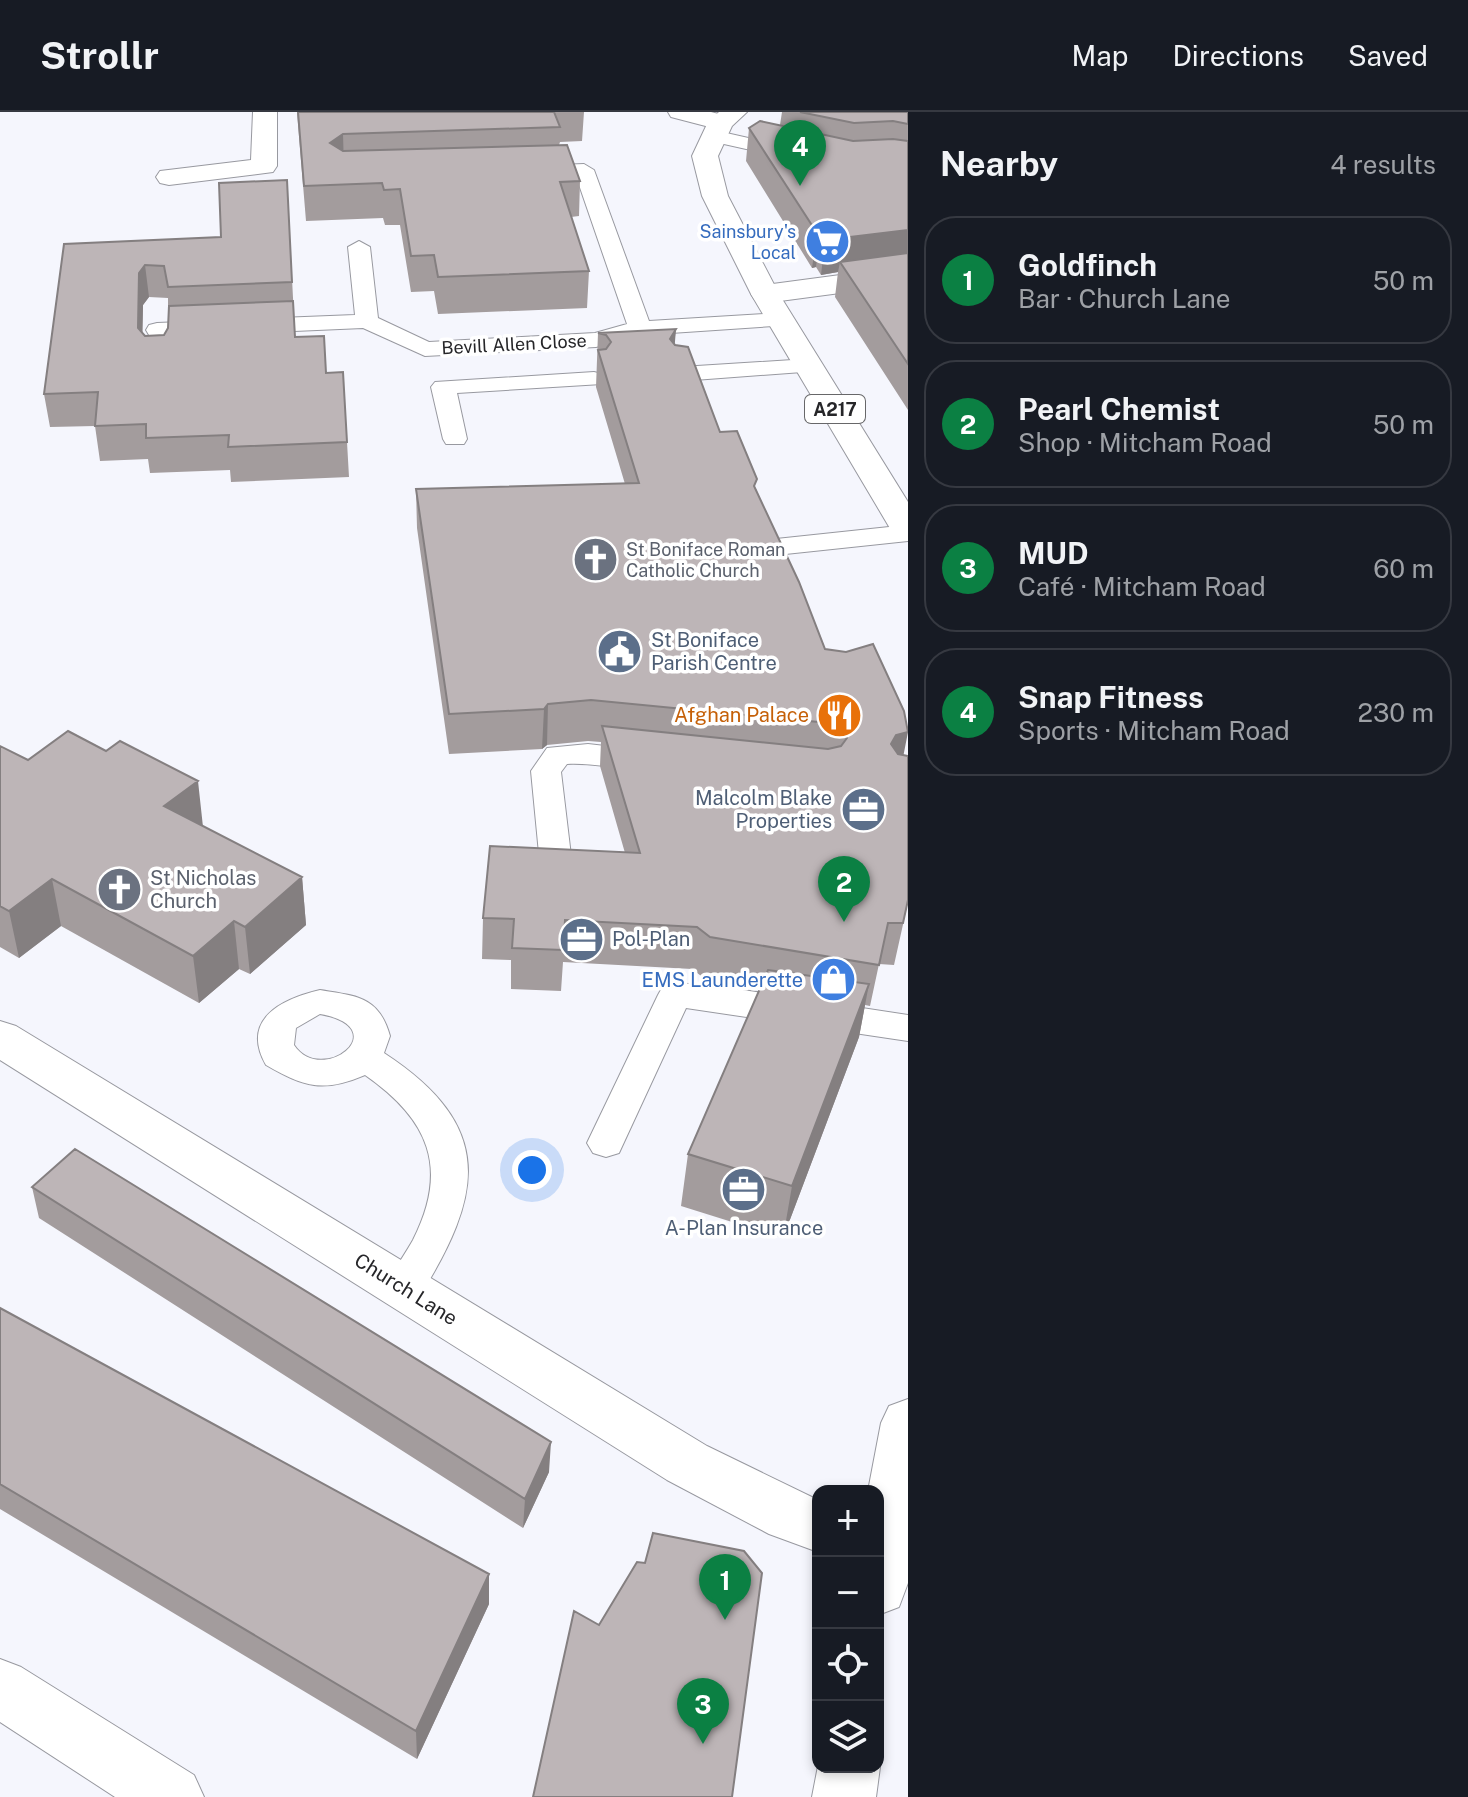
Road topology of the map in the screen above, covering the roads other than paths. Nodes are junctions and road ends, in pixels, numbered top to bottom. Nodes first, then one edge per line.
1 (265, 112) edge
2 (680, 112) edge
3 (723, 123) edge
4 (804, 156) edge
5 (509, 172) edge
6 (169, 177) dead end
7 (359, 247) dead end
8 (908, 275) edge
9 (157, 305) dead end
10 (772, 307) junction
11 (367, 321) junction
12 (640, 328) junction
13 (808, 366) junction
14 (681, 374) edge
15 (594, 379) dead end
16 (455, 439) dead end
17 (907, 528) edge
18 (788, 574) edge
19 (681, 763) edge
20 (556, 864) edge
21 (908, 1028) edge
22 (0, 1038) edge
23 (364, 1057) dead end
24 (606, 1143) dead end
25 (404, 1288) junction
26 (908, 1423) edge
27 (812, 1524) edge
28 (881, 1557) edge
29 (0, 1688) edge
30 (848, 1773) edge
31 (172, 1797) edge
32 (844, 1797) edge

1 - 6 street
2 - 3 street
3 - 4 lane
3 - 10 street, A217
5 - 12 lane
7 - 11 lane
8 - 10 street
9 - 11 lane, Bevill Allen Close
10 - 12 lane, Bevill Allen Close
10 - 13 street, A217
11 - 12 lane, Bevill Allen Close
13 - 14 lane
13 - 17 street, A217
15 - 16 lane
17 - 18 lane
19 - 20 lane
21 - 24 lane
22 - 25 street, Church Lane
23 - 25 lane
25 - 27 street, Church Lane
26 - 28 street
29 - 31 street
30 - 32 street

